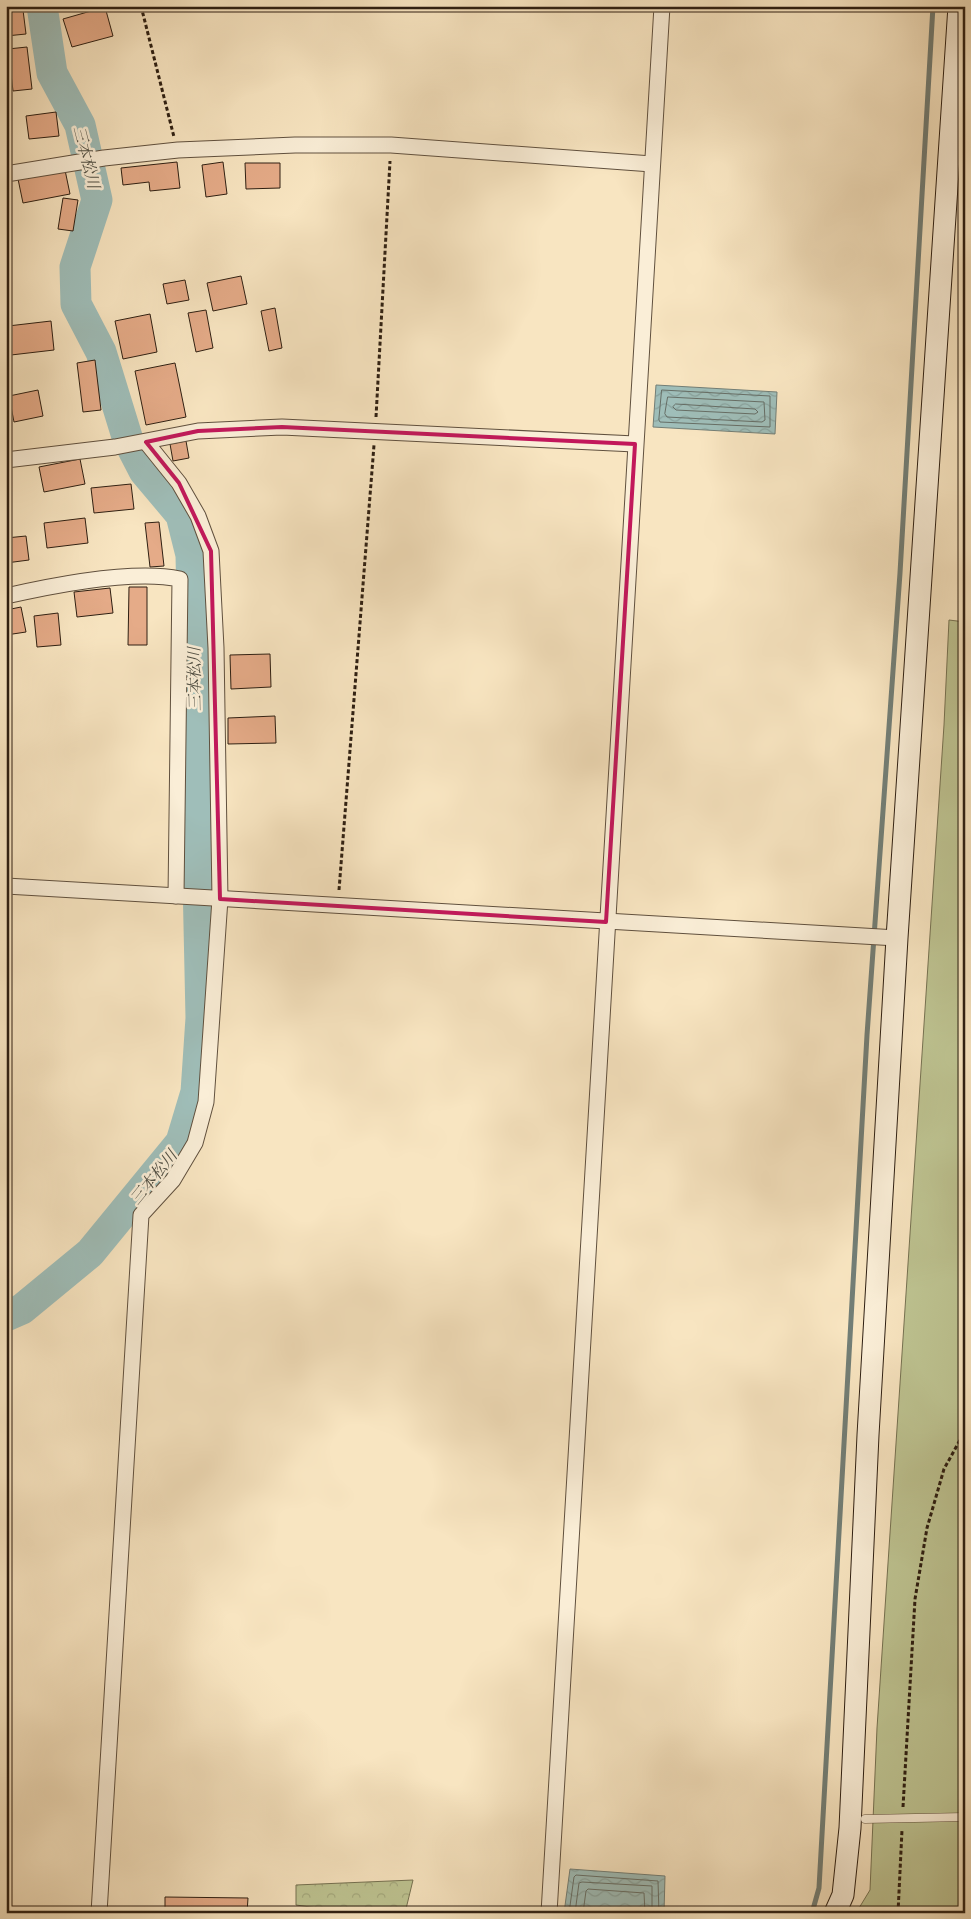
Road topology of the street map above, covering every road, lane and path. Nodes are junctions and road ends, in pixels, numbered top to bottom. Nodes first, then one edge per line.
1 (141, 6) edge
2 (662, 6) edge
3 (959, 6) edge
4 (960, 40) edge
5 (391, 145) junction
6 (178, 150) junction
7 (652, 164) junction
8 (6, 174) edge
9 (376, 431) junction
10 (146, 442) junction
11 (635, 444) junction
12 (6, 460) edge
13 (6, 596) edge
14 (6, 886) edge
15 (176, 896) junction
16 (220, 899) junction
17 (338, 904) junction
18 (606, 922) junction
19 (897, 938) junction
20 (965, 1431) edge
21 (965, 1816) edge
22 (903, 1818) junction
23 (865, 1819) dead end
24 (99, 1913) edge
25 (549, 1913) edge
26 (835, 1913) edge
27 (898, 1913) edge

1 - 6 path
2 - 7 street
3 - 4 street
4 - 19 street
5 - 6 street
5 - 7 street
5 - 9 path
6 - 8 street
7 - 11 street
9 - 10 street
9 - 11 street
9 - 17 path
10 - 12 street
10 - 16 street
11 - 18 street
13 - 15 street
14 - 15 street
15 - 16 street
16 - 17 street
16 - 24 street
17 - 18 street
18 - 19 street
18 - 25 street
19 - 26 street
20 - 22 path
21 - 22 lane
22 - 23 lane
22 - 27 path

